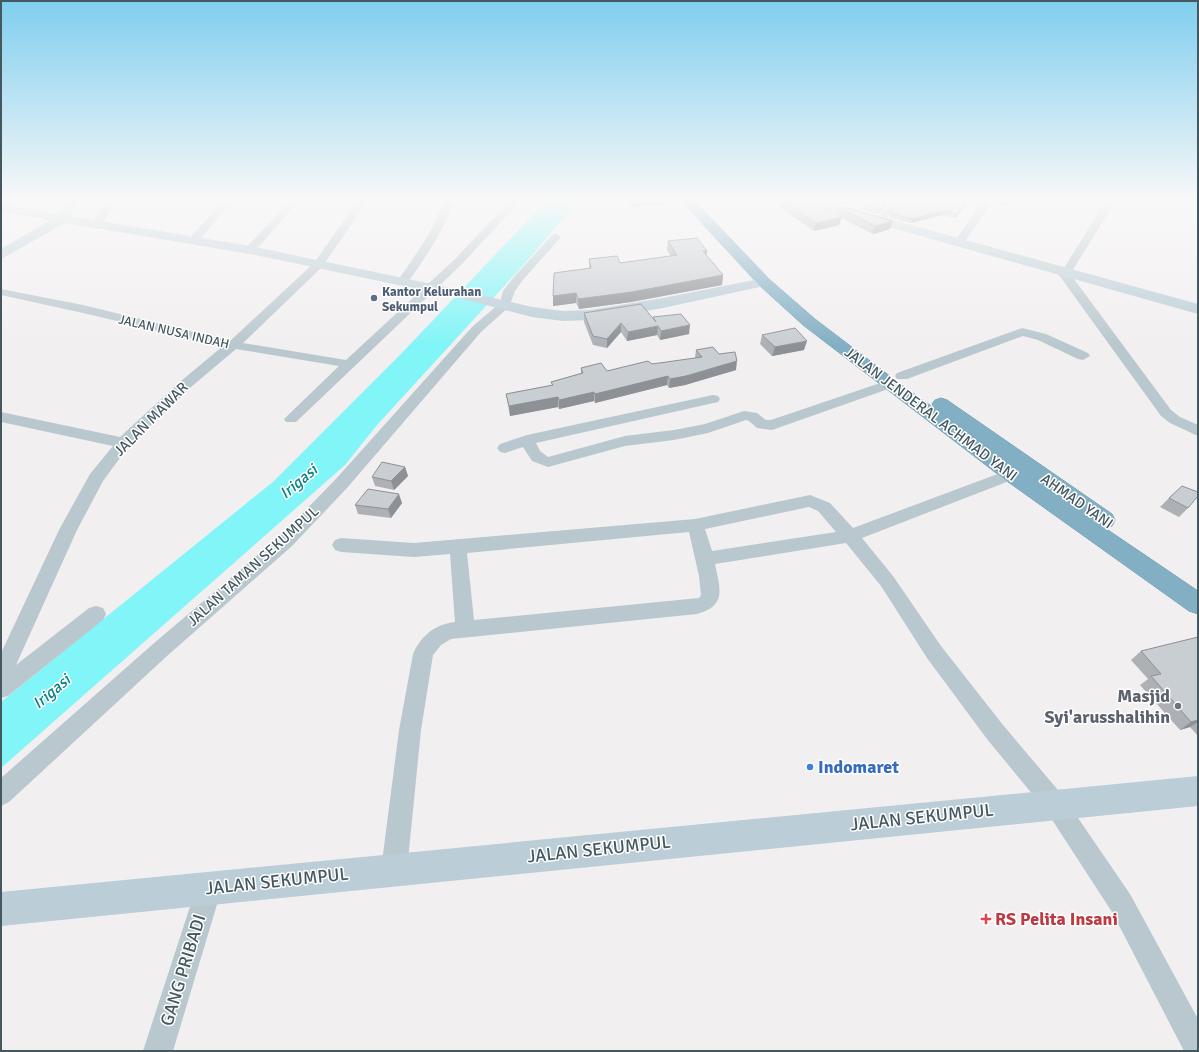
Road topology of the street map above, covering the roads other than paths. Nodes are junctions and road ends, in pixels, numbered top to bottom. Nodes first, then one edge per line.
1 (13, 248) edge
2 (239, 248) edge
3 (330, 248) edge
4 (426, 248) edge
5 (471, 248) edge
6 (546, 248) edge
7 (737, 248) edge
8 (744, 248) edge
9 (990, 248) edge
10 (1080, 248) edge
11 (250, 250) joint
12 (1, 255) edge
13 (318, 265) junction
14 (1066, 269) junction
15 (764, 282) junction
16 (402, 283) junction
17 (430, 289) junction
18 (1, 292) edge
19 (1171, 299) junction
20 (500, 303) junction
21 (1198, 304) edge
22 (1198, 309) edge
23 (233, 345) junction
24 (1083, 356) dead end
25 (348, 364) junction
26 (896, 380) junction
27 (713, 399) dead end
28 (1, 417) edge
29 (291, 419) dead end
30 (1198, 430) edge
31 (527, 440) junction
32 (123, 443) junction
33 (505, 448) dead end
34 (1011, 474) junction
35 (695, 525) junction
36 (850, 536) junction
37 (341, 546) dead end
38 (458, 547) junction
39 (706, 559) junction
40 (1198, 585) edge
41 (1198, 604) edge
42 (96, 614) dead end
43 (466, 630) junction
44 (1, 675) edge
45 (1, 689) edge
46 (1198, 791) edge
47 (1, 794) edge
48 (1055, 804) junction
49 (394, 870) junction
50 (209, 888) junction
51 (1, 909) edge
52 (1198, 1048) edge
53 (158, 1051) edge

1 - 12 street
2 - 11 street
3 - 13 street, JALAN MAWAR
4 - 16 street
5 - 17 street
6 - 20 street
7 - 15 highway, JALAN JENDERAL ACHMAD YANI
8 - 26 highway, AHMAD YANI
9 - 14 street
10 - 14 street
11 - 13 street
13 - 16 street
13 - 23 street, JALAN MAWAR
14 - 19 street
14 - 30 street
15 - 20 street
15 - 26 highway, JALAN JENDERAL ACHMAD YANI
16 - 17 street
17 - 20 street
17 - 25 street
18 - 23 street, JALAN NUSA INDAH
19 - 21 street
19 - 22 street
20 - 47 street, JALAN TAMAN SEKUMPUL
23 - 25 street, JALAN NUSA INDAH
23 - 32 street, JALAN MAWAR
24 - 26 street
25 - 29 street
26 - 31 street
26 - 34 highway, JALAN JENDERAL ACHMAD YANI
26 - 40 highway, AHMAD YANI
27 - 31 street
28 - 32 street
31 - 33 street
32 - 44 street, JALAN MAWAR
34 - 36 street
34 - 41 highway, JALAN JENDERAL ACHMAD YANI
35 - 36 street
35 - 38 street
35 - 39 street
36 - 39 street
36 - 48 street
37 - 38 street
38 - 43 street
39 - 43 street
42 - 45 street
43 - 49 street
46 - 48 street, JALAN SEKUMPUL
48 - 49 street, JALAN SEKUMPUL
48 - 52 street
49 - 50 street, JALAN SEKUMPUL
50 - 51 street, JALAN SEKUMPUL
50 - 53 street, GANG PRIBADI

